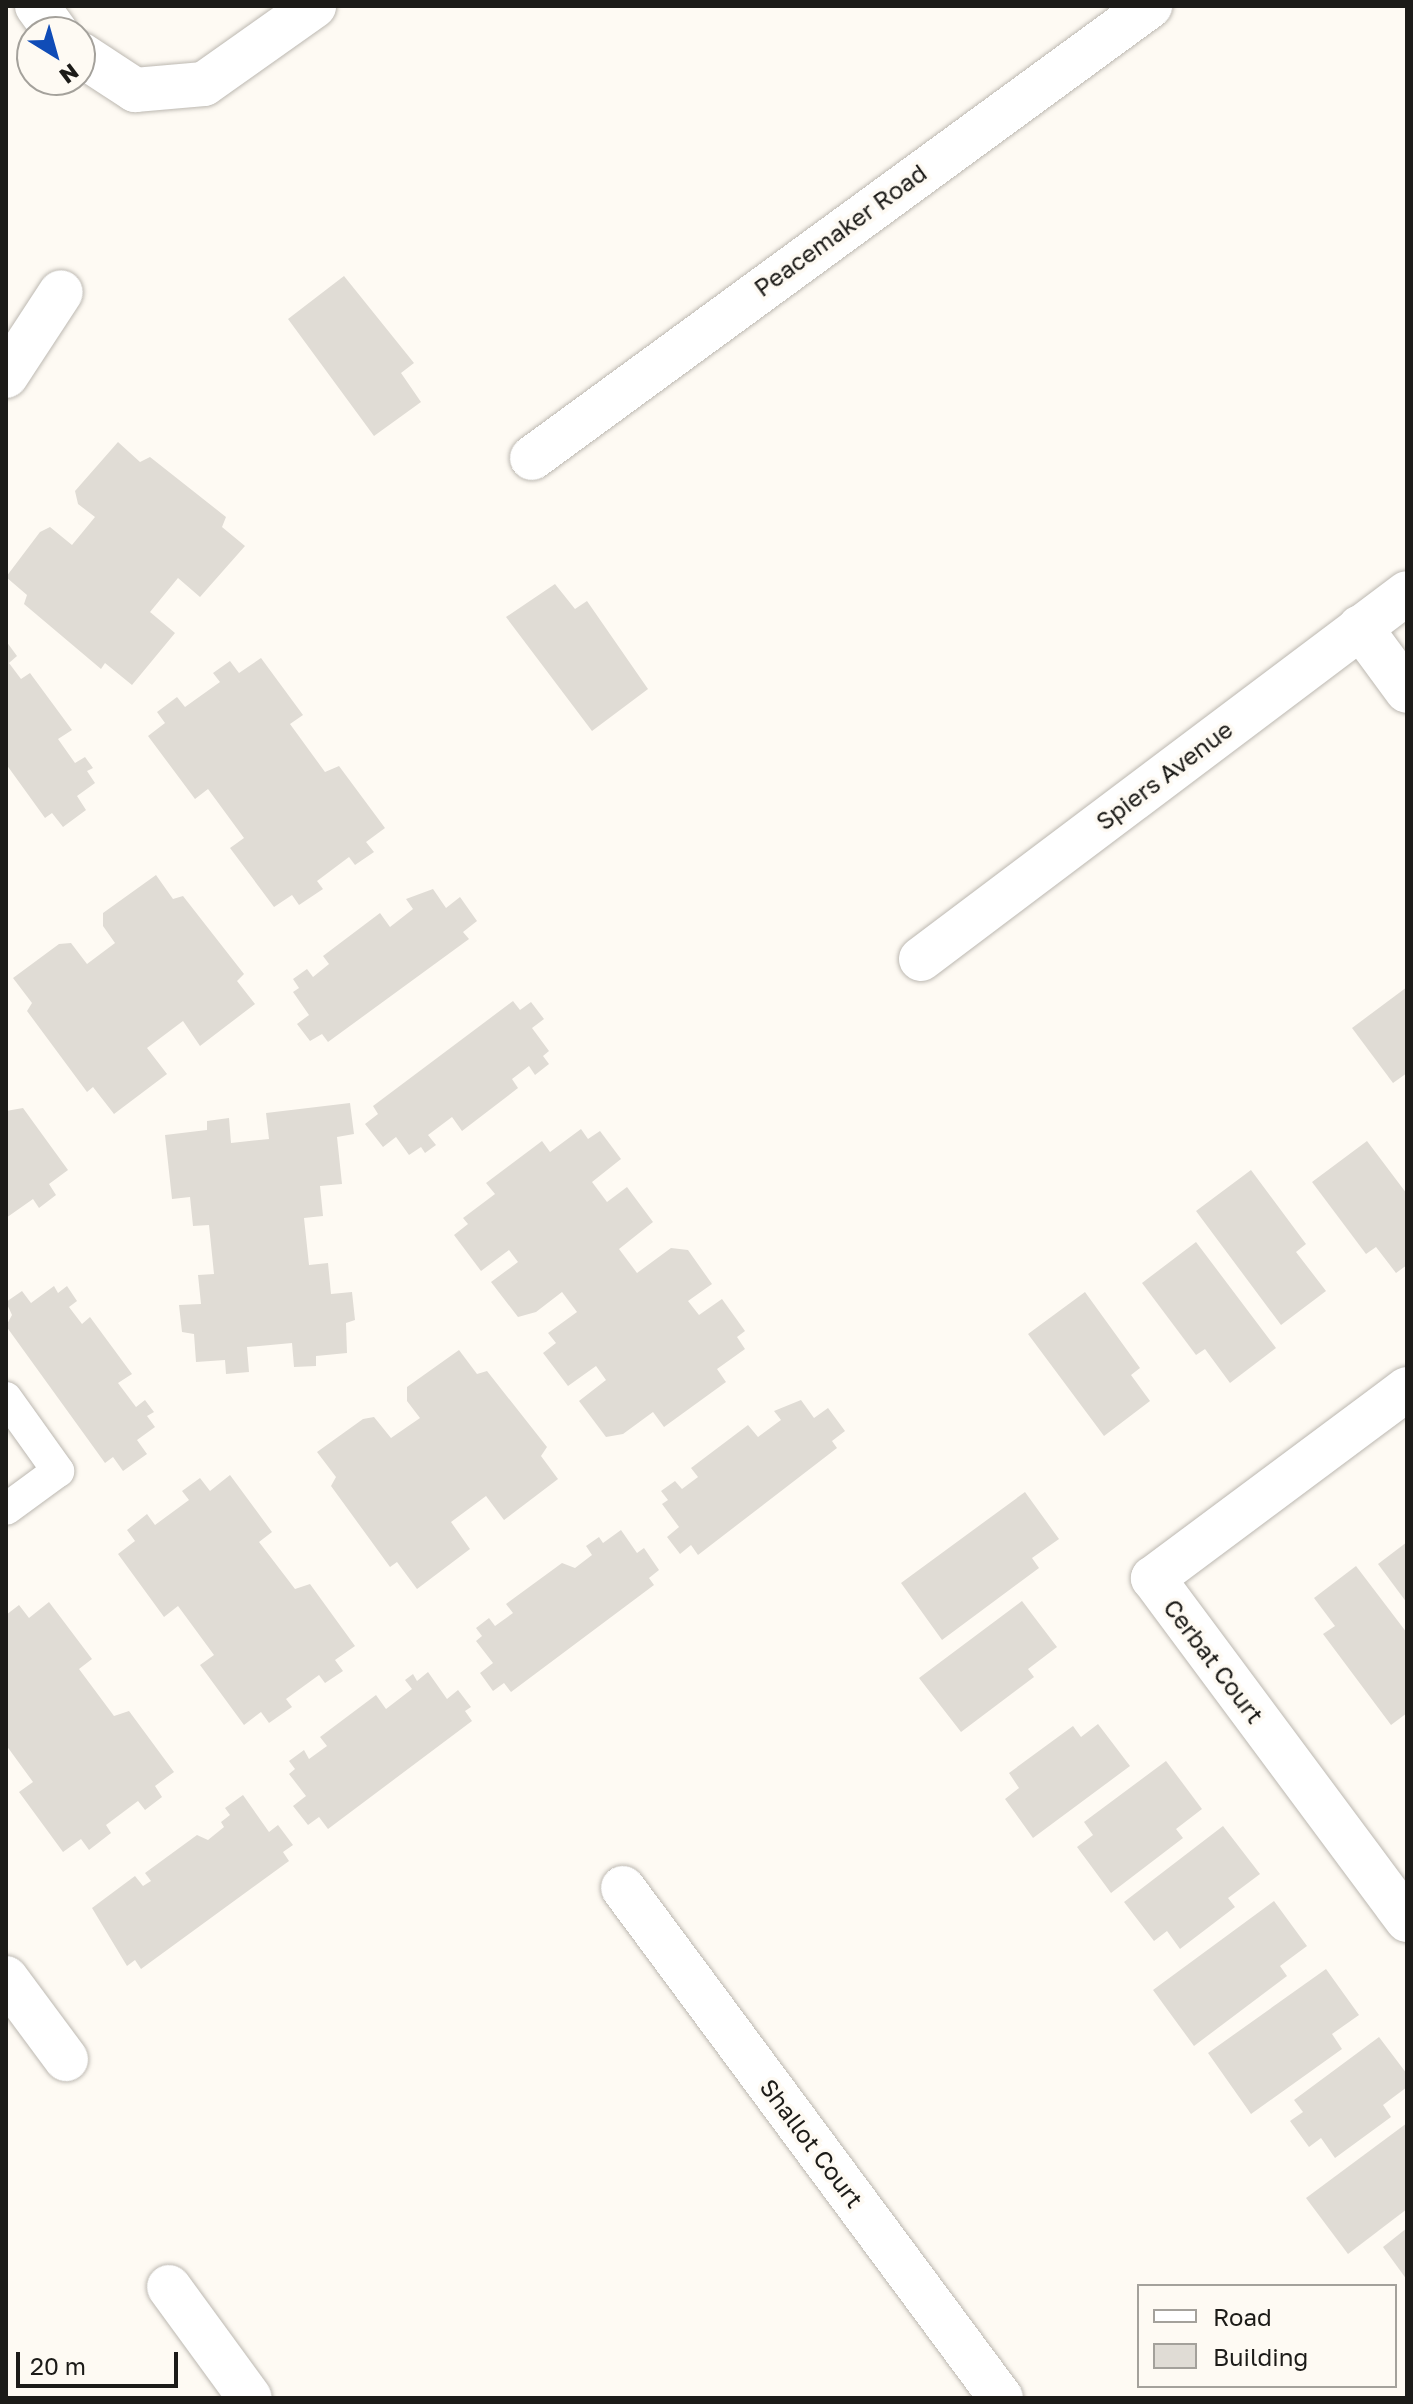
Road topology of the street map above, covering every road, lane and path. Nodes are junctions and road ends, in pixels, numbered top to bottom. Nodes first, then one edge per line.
1 (314, 6) edge
2 (1150, 6) edge
3 (96, 64) edge
4 (61, 292) dead end
5 (6, 376) edge
6 (532, 458) dead end
7 (1407, 593) edge
8 (1360, 627) junction
9 (1407, 691) edge
10 (921, 959) dead end
11 (1407, 1389) edge
12 (6, 1398) edge
13 (6, 1509) edge
14 (623, 1888) dead end
15 (1407, 1920) edge
16 (6, 1978) edge
17 (66, 2059) dead end
18 (169, 2287) dead end
19 (250, 2398) edge
20 (1001, 2398) edge

1 - 3 street
2 - 6 street, Peacemaker Road
4 - 5 street
7 - 8 street, Spiers Avenue
8 - 9 street
8 - 10 street, Spiers Avenue
11 - 15 street, Cerbat Court
12 - 13 lane
14 - 20 street, Shallot Court
16 - 17 street
18 - 19 street

